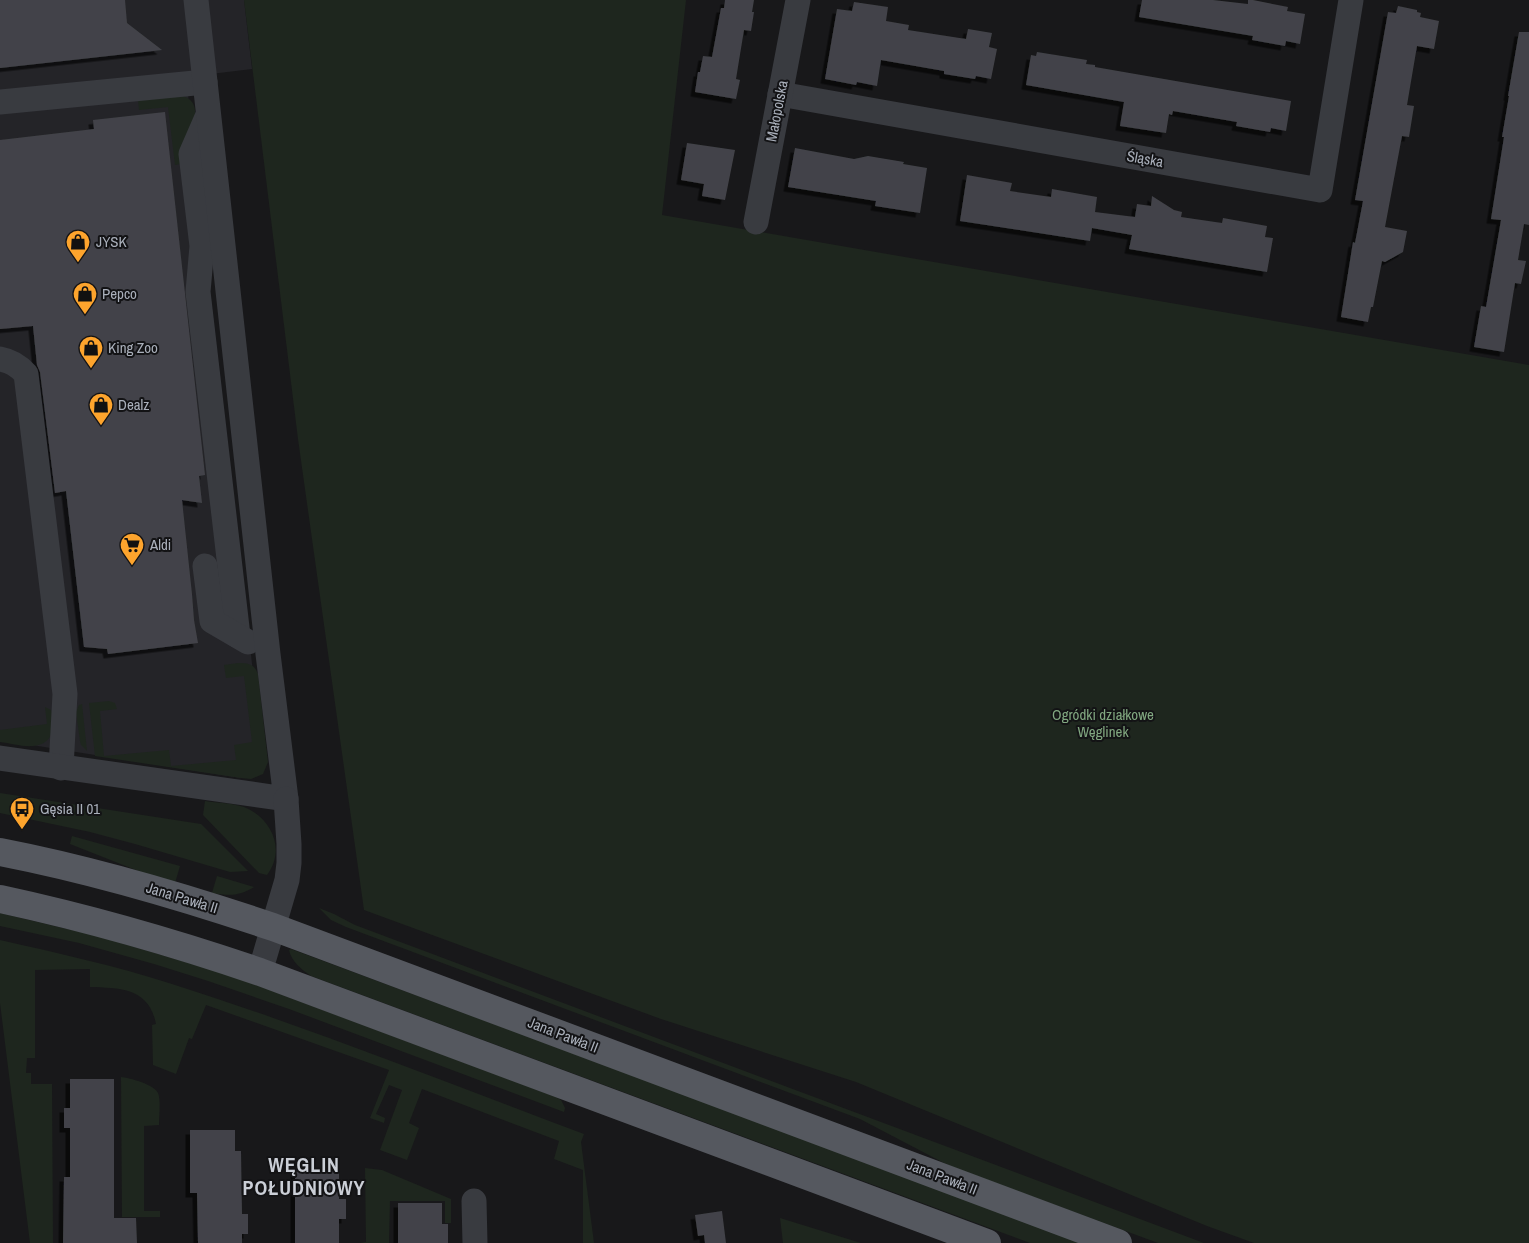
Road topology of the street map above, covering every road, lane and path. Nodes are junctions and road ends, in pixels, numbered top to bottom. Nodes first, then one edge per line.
1 (196, 0) edge
2 (798, 0) edge
3 (1351, 0) edge
4 (205, 82) junction
5 (780, 94) junction
6 (0, 102) edge
7 (208, 114) junction
8 (180, 171) dead end
9 (756, 222) dead end
10 (198, 292) junction
11 (0, 359) edge
12 (205, 566) dead end
13 (238, 636) junction
14 (268, 654) junction
15 (0, 758) edge
16 (61, 768) junction
17 (286, 799) junction
18 (0, 852) edge
19 (0, 900) edge
20 (273, 928) junction
21 (260, 972) junction
22 (474, 1201) dead end
23 (474, 1243) edge
24 (987, 1243) edge
25 (1118, 1243) edge

1 - 4 street
2 - 5 street, Małopolska
3 - 5 street, Śląska
4 - 6 street
4 - 7 street
5 - 9 street, Małopolska
7 - 10 street
7 - 14 street
8 - 10 street
10 - 13 street
11 - 16 street
12 - 13 street
13 - 14 street
14 - 17 street
15 - 16 street
16 - 17 street
17 - 20 street
18 - 20 main road, Jana Pawła II
19 - 21 main road
20 - 21 street
20 - 25 main road, Jana Pawła II
21 - 24 main road
22 - 23 street

